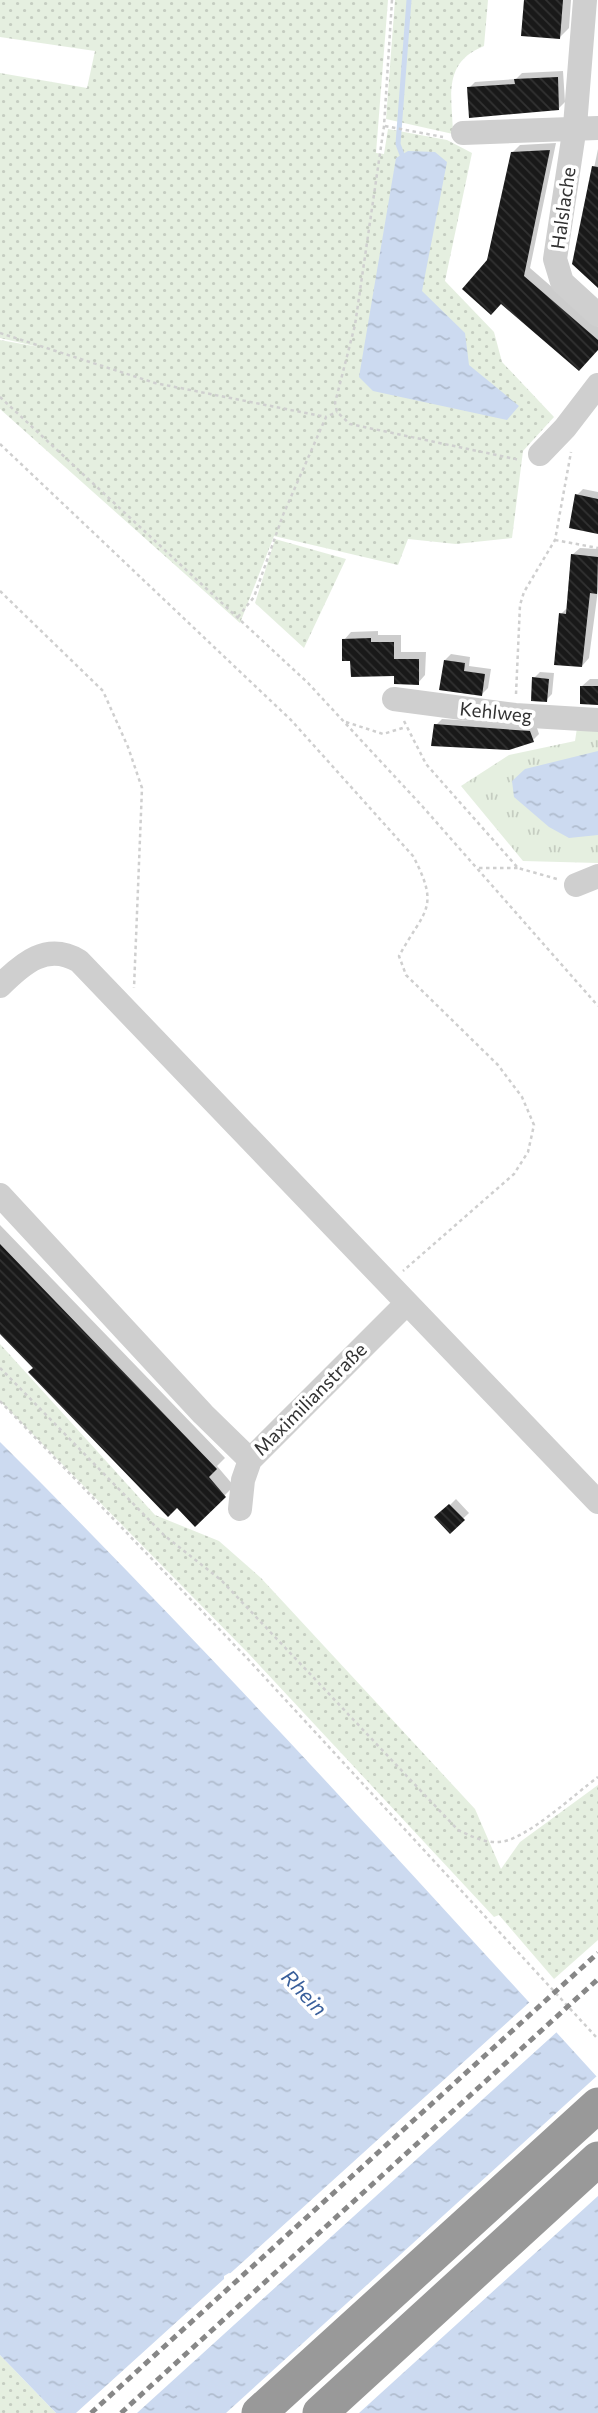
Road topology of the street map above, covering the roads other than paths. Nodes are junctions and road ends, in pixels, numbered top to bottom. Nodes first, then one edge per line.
1 (585, 0) edge
2 (587, 127) edge
3 (463, 133) road end
4 (598, 315) edge
5 (598, 385) edge
6 (540, 454) road end
7 (394, 699) road end
8 (598, 720) edge
9 (0, 986) edge
10 (0, 1195) edge
11 (407, 1303) junction
12 (250, 1460) junction
13 (598, 1502) edge
14 (240, 1508) dead end
15 (598, 2105) edge
16 (598, 2159) edge
17 (259, 2413) edge
18 (320, 2413) edge

1 - 2 street, Halslache
2 - 3 street
2 - 4 street, Halslache
5 - 6 street
7 - 8 street, Kehlweg
9 - 11 street
10 - 12 street
11 - 12 street, Maximilianstraße
11 - 13 street
12 - 14 street, Maximilianstraße
15 - 17 highway
16 - 18 highway

